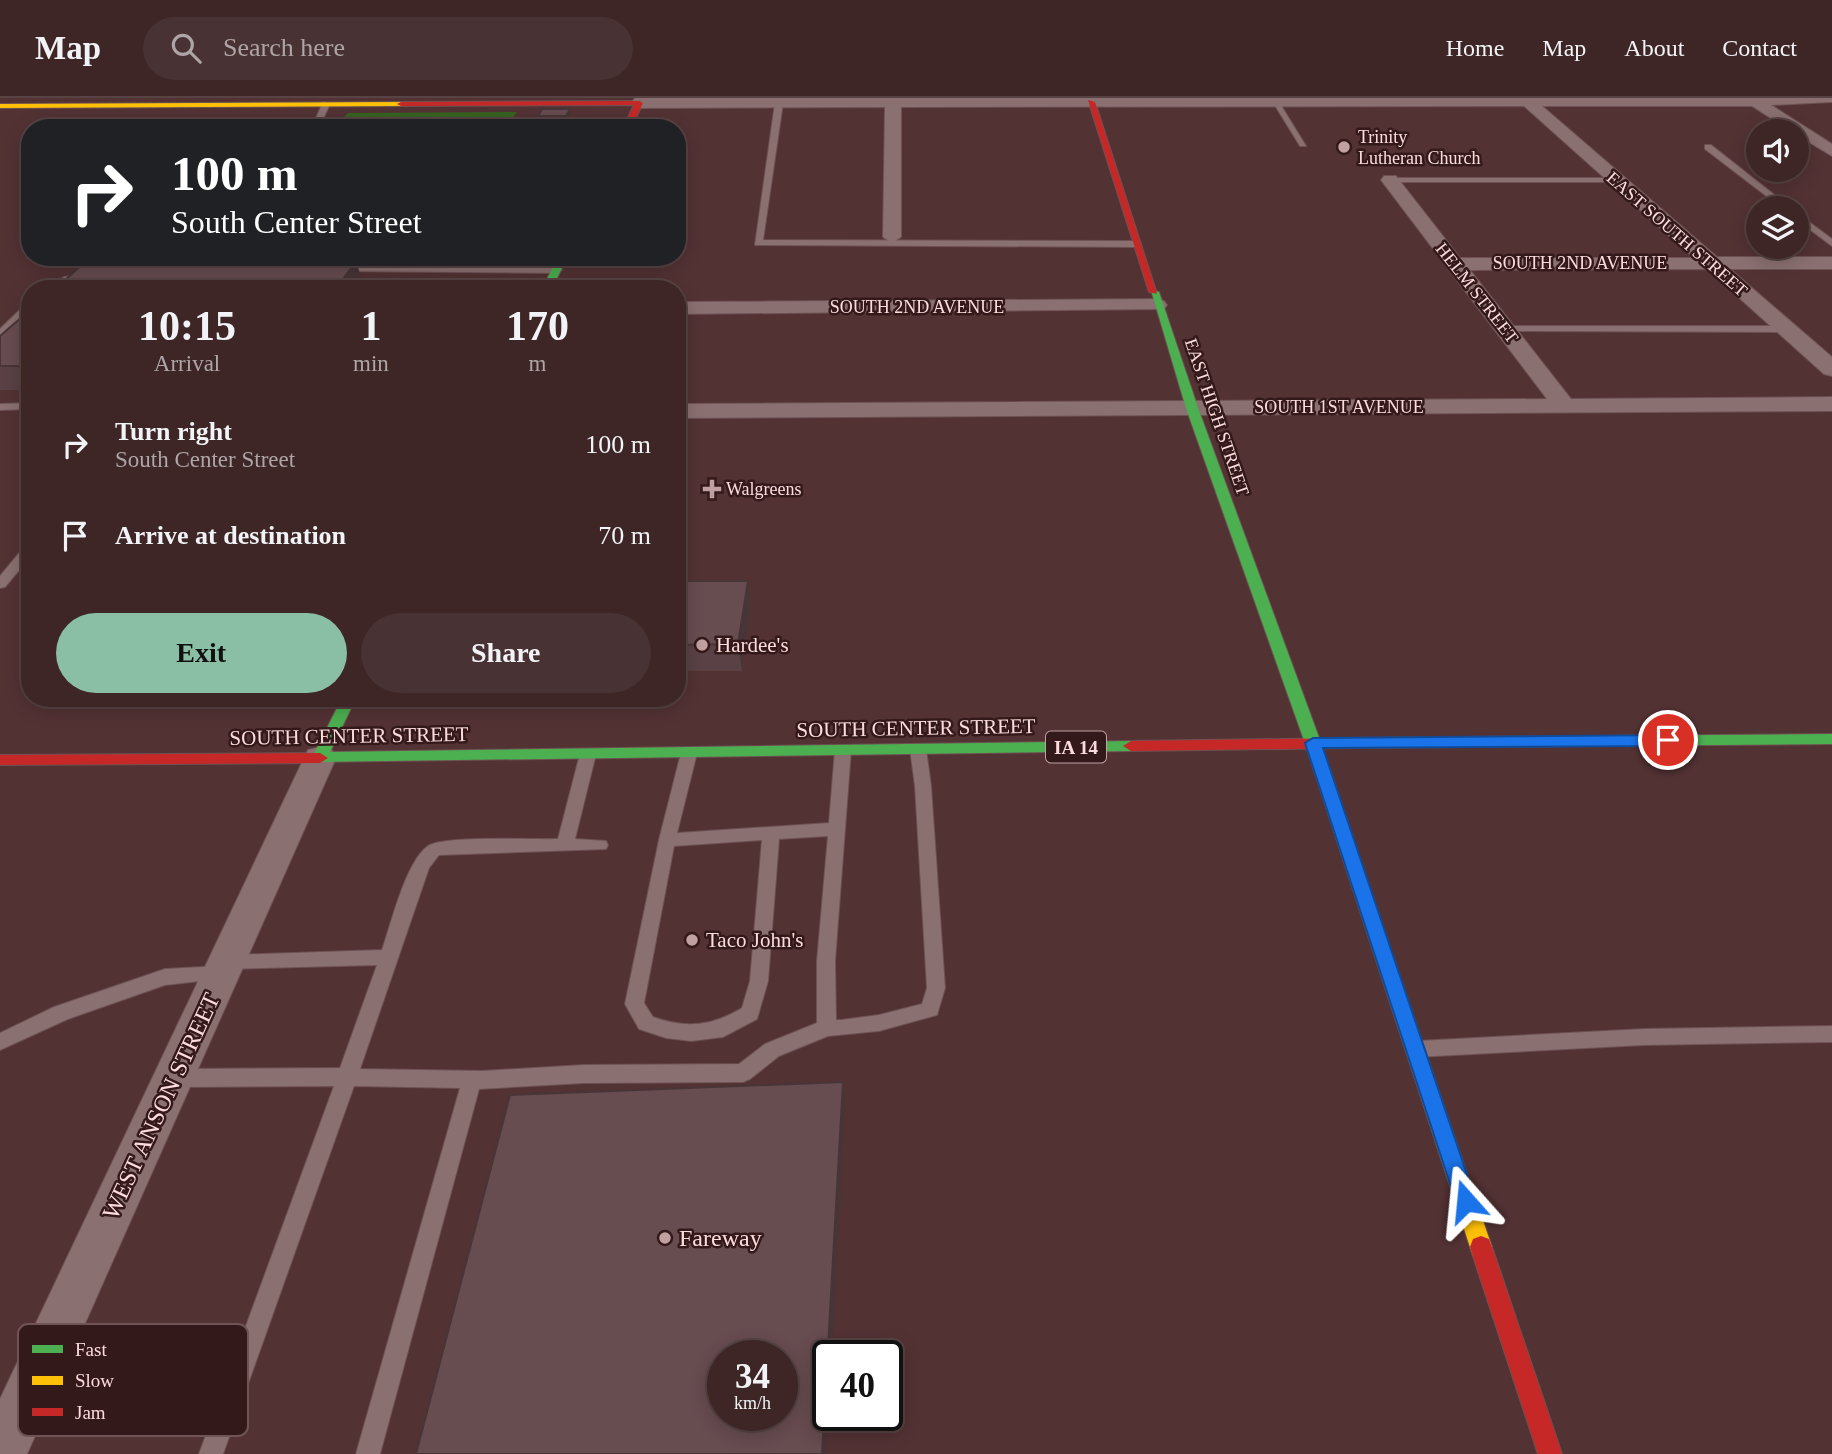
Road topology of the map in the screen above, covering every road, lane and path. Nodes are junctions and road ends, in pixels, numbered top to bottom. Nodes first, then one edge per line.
1 (1832, 98) edge
2 (1525, 99) edge
3 (1753, 99) edge
4 (640, 100) edge
5 (942, 100) edge
6 (986, 100) edge
7 (330, 101) edge
8 (1274, 101) junction
9 (1091, 102) junction
10 (779, 103) junction
11 (893, 103) junction
12 (0, 106) edge
13 (319, 119) edge
14 (631, 119) edge
15 (1303, 144) dead end
16 (1708, 148) dead end
17 (1832, 151) edge
18 (1390, 180) joint
19 (1617, 180) junction
20 (1771, 196) edge
21 (1809, 225) edge
22 (891, 237) dead end
23 (1832, 243) edge
24 (1137, 244) junction
25 (1709, 263) junction
26 (1832, 263) edge
27 (1454, 264) junction
28 (489, 266) edge
29 (536, 266) edge
30 (325, 268) edge
31 (487, 270) junction
32 (92, 275) edge
33 (65, 280) edge
34 (1157, 305) junction
35 (686, 308) edge
36 (21, 313) edge
37 (1505, 329) junction
38 (1786, 329) junction
39 (0, 335) edge
40 (1832, 369) edge
41 (1832, 404) edge
42 (1564, 405) junction
43 (21, 406) edge
44 (0, 407) edge
45 (1192, 408) junction
46 (686, 411) edge
47 (21, 560) edge
48 (0, 584) edge
49 (345, 707) edge
50 (1832, 739) edge
51 (1313, 743) junction
52 (918, 749) junction
53 (843, 750) junction
54 (689, 753) junction
55 (588, 754) junction
56 (320, 758) junction
57 (0, 760) edge
58 (836, 829) junction
59 (771, 834) junction
60 (667, 840) junction
61 (600, 845) dead end
62 (565, 846) junction
63 (389, 957) junction
64 (225, 967) junction
65 (827, 1028) junction
66 (1832, 1034) edge
67 (0, 1042) edge
68 (1415, 1049) junction
69 (347, 1077) junction
70 (174, 1078) junction
71 (472, 1079) junction
72 (61, 1324) edge
73 (248, 1351) edge
74 (18, 1417) edge
75 (217, 1436) edge
76 (1, 1454) edge
77 (211, 1454) edge
78 (368, 1454) edge
79 (1550, 1454) edge

1 - 3 street
2 - 3 street
2 - 8 street
2 - 19 street, EAST SOUTH STREET
3 - 17 street
4 - 7 main road
4 - 10 street
4 - 14 main road
5 - 6 street
5 - 11 street
6 - 9 street
7 - 12 main road
7 - 13 lane
8 - 9 street
8 - 15 lane
9 - 24 main road, EAST HIGH STREET
10 - 11 street
10 - 24 lane
11 - 22 street
16 - 20 lane
18 - 19 lane
18 - 27 street, HELM STREET
19 - 25 street, EAST SOUTH STREET
21 - 23 lane
24 - 34 main road, EAST HIGH STREET
25 - 26 street, SOUTH 2ND AVENUE
25 - 27 street, SOUTH 2ND AVENUE
25 - 38 street, EAST SOUTH STREET
27 - 37 street, HELM STREET
28 - 31 lane
29 - 31 lane
30 - 31 lane
32 - 33 lane
34 - 35 street, SOUTH 2ND AVENUE
34 - 45 main road, EAST HIGH STREET
36 - 39 lane
37 - 38 lane
37 - 42 street, HELM STREET
38 - 40 street, EAST SOUTH STREET
41 - 42 street, SOUTH 1ST AVENUE
42 - 45 street, SOUTH 1ST AVENUE
43 - 44 lane
45 - 46 street, SOUTH 1ST AVENUE
45 - 51 main road, EAST HIGH STREET
47 - 48 lane
49 - 56 main road
50 - 51 main road, SOUTH CENTER STREET / IA 14
51 - 52 main road, SOUTH CENTER STREET / IA 14
51 - 68 main road, EAST HIGH STREET
52 - 53 main road, SOUTH CENTER STREET / IA 14
52 - 65 lane
53 - 54 main road, SOUTH CENTER STREET / IA 14
53 - 58 lane
54 - 55 main road, SOUTH CENTER STREET / IA 14
54 - 60 lane
55 - 56 main road, SOUTH CENTER STREET / IA 14
55 - 62 lane
56 - 57 main road, SOUTH CENTER STREET
56 - 64 street, WEST ANSON STREET
58 - 59 lane
58 - 65 lane
59 - 60 lane
59 - 60 lane
61 - 62 lane
62 - 63 lane
63 - 64 lane
63 - 69 lane
64 - 67 lane
64 - 70 street, WEST ANSON STREET
65 - 71 lane
66 - 68 lane
68 - 79 main road, EAST HIGH STREET
69 - 70 lane
69 - 71 lane
69 - 73 lane
70 - 72 street, WEST ANSON STREET
71 - 78 lane
74 - 76 street, WEST ANSON STREET
75 - 77 lane

